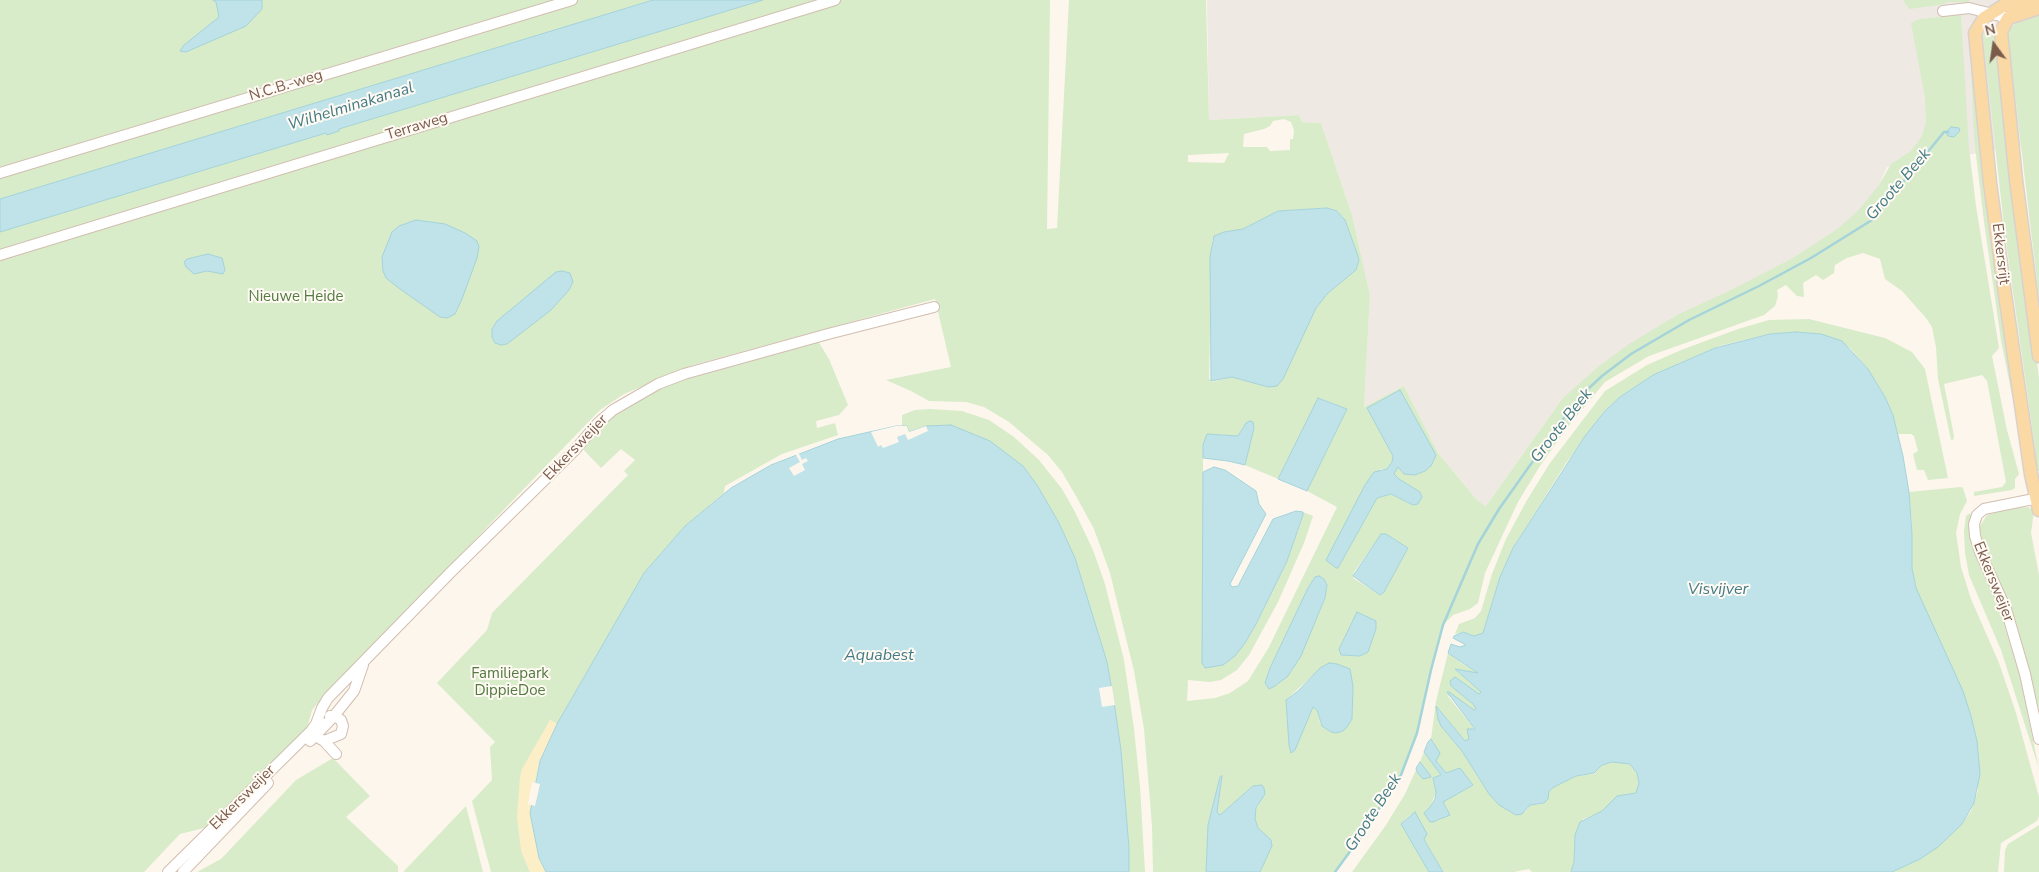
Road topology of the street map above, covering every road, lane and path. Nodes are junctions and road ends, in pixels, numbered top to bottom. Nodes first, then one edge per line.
1 (572, 0) edge
2 (835, 0) edge
3 (2039, 3) edge
4 (2003, 8) edge
5 (2039, 8) edge
6 (1943, 11) dead end
7 (1990, 13) junction
8 (0, 173) edge
9 (0, 255) edge
10 (934, 307) dead end
11 (2039, 356) edge
12 (2038, 502) edge
13 (364, 662) junction
14 (334, 716) junction
15 (319, 720) junction
16 (320, 738) junction
17 (2039, 739) edge
18 (336, 754) dead end
19 (168, 872) edge
20 (183, 872) edge

1 - 8 street, N.C.B.-weg
2 - 9 street, Terraweg
3 - 4 main road, Ekkersrijt
4 - 5 main road, Ekkersrijt
4 - 7 main road, Ekkersrijt
4 - 11 main road, Ekkersrijt
6 - 7 street
7 - 12 main road, Ekkersrijt
10 - 13 street, Ekkersweijer
12 - 17 street, Ekkersweijer
13 - 14 street, Ekkersweijer
13 - 15 street, Ekkersweijer
14 - 15 street
14 - 16 street, Ekkersweijer
14 - 16 street, Ekkersweijer
15 - 19 street, Ekkersweijer
16 - 18 street
16 - 20 street, Ekkersweijer

